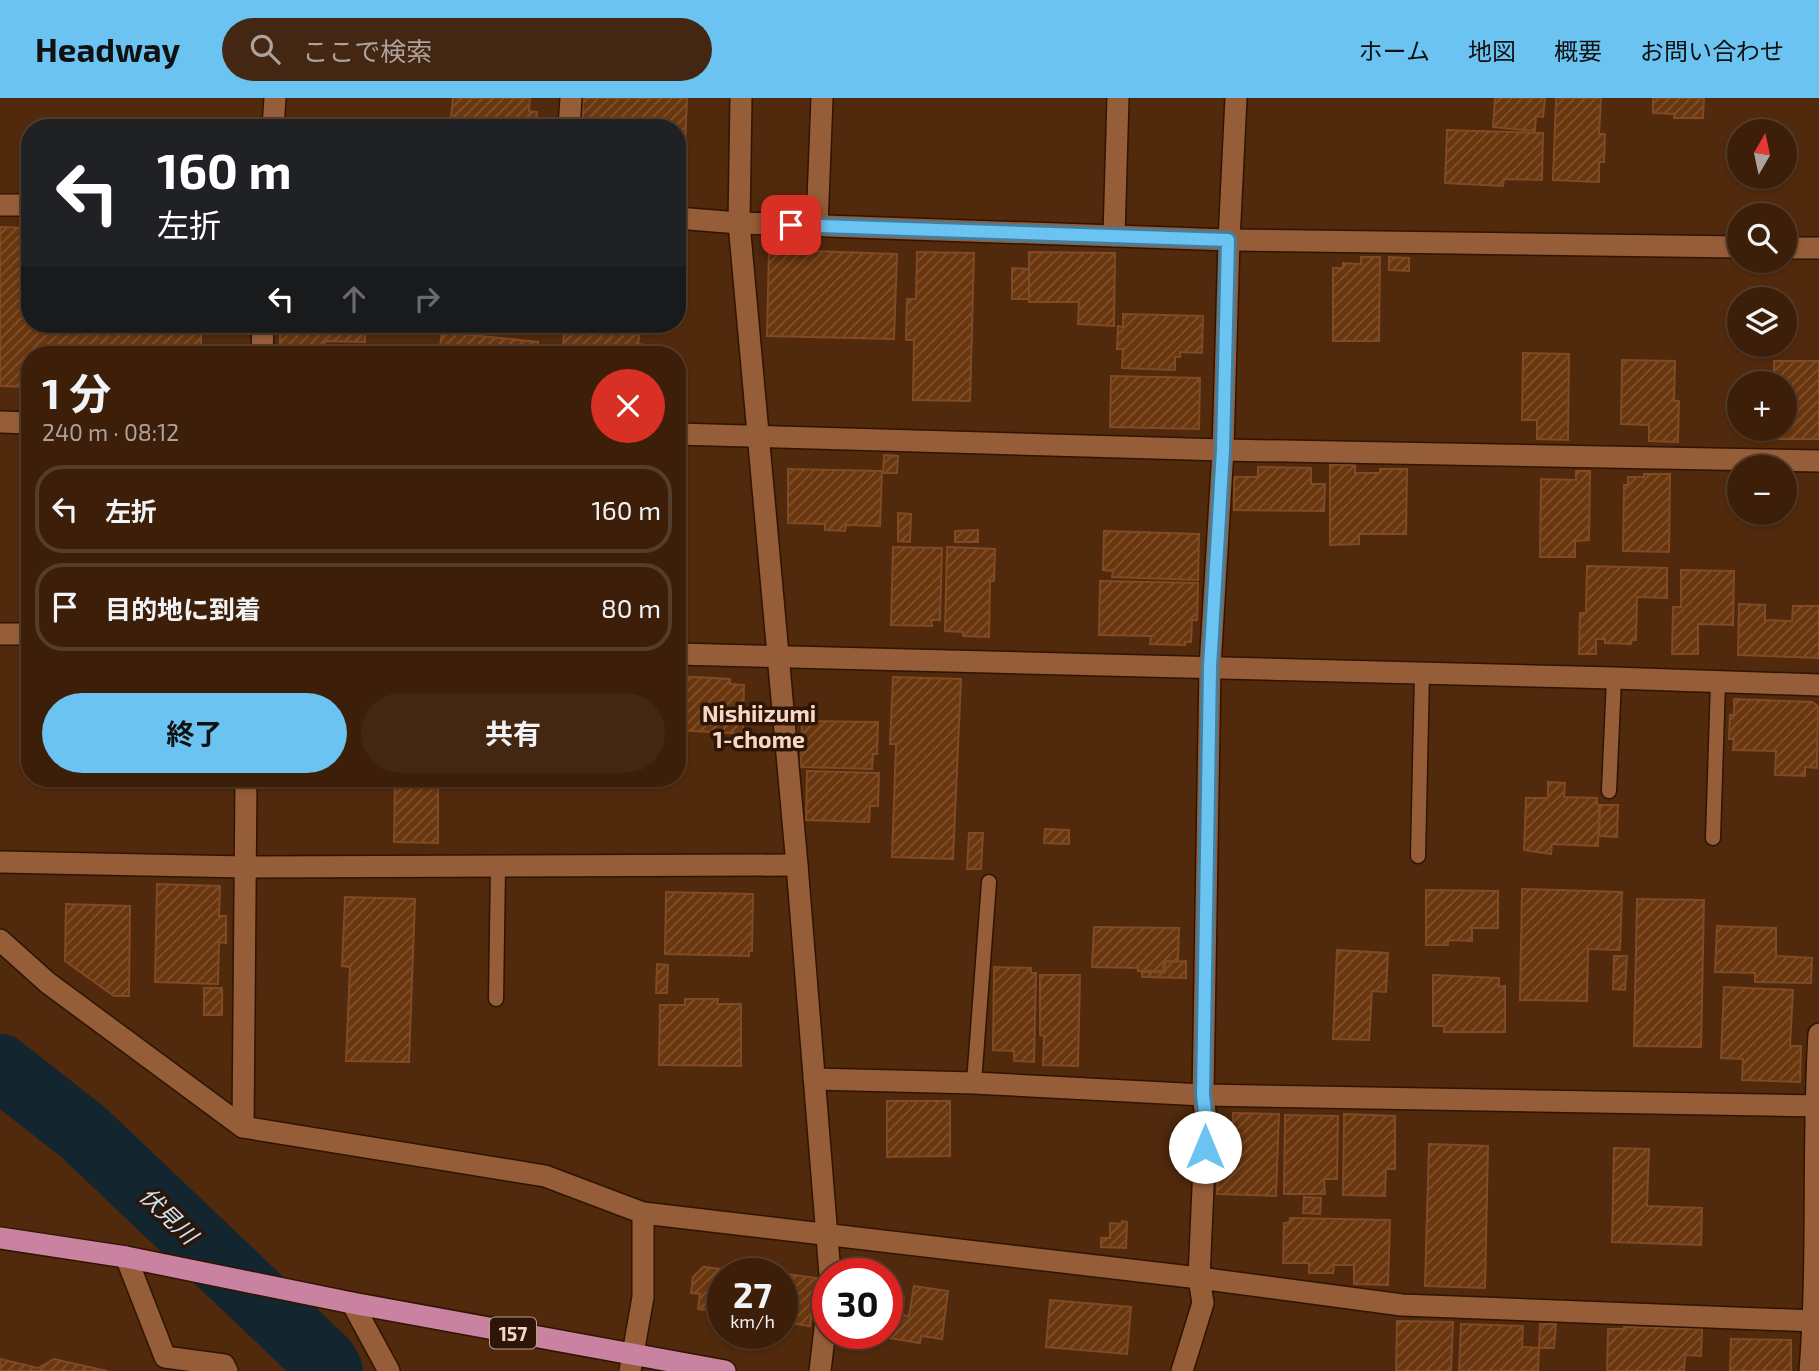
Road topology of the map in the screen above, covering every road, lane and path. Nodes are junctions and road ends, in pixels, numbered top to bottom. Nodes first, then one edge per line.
1 (275, 98) edge
2 (572, 98) edge
3 (741, 98) edge
4 (822, 98) edge
5 (1118, 98) edge
6 (1236, 98) edge
7 (274, 119) edge
8 (570, 119) edge
9 (0, 205) edge
10 (21, 205) edge
11 (686, 219) edge
12 (739, 223) junction
13 (817, 226) junction
14 (1114, 236) junction
15 (1228, 240) junction
16 (1727, 247) edge
17 (1797, 248) edge
18 (1819, 248) edge
19 (0, 422) edge
20 (21, 423) edge
21 (686, 434) edge
22 (756, 435) junction
23 (1223, 450) junction
24 (1819, 461) edge
25 (0, 634) edge
26 (21, 634) edge
27 (686, 654) edge
28 (776, 657) junction
29 (1210, 667) junction
30 (1422, 674) junction
31 (1614, 678) junction
32 (1718, 682) junction
33 (1819, 685) edge
34 (246, 787) edge
35 (1609, 791) dead end
36 (1713, 838) dead end
37 (1418, 856) dead end
38 (0, 862) edge
39 (797, 865) junction
40 (244, 867) junction
41 (498, 867) junction
42 (989, 882) dead end
43 (0, 940) edge
44 (496, 999) dead end
45 (1819, 1034) edge
46 (814, 1079) junction
47 (974, 1083) junction
48 (1203, 1095) junction
49 (1817, 1106) edge
50 (243, 1127) junction
51 (643, 1213) junction
52 (827, 1234) junction
53 (0, 1238) edge
54 (126, 1257) junction
55 (829, 1258) edge
56 (1199, 1278) junction
57 (352, 1303) junction
58 (1814, 1321) junction
59 (823, 1349) edge
60 (632, 1363) edge
61 (227, 1371) edge
62 (388, 1371) edge
63 (725, 1371) edge
64 (820, 1371) edge
65 (1182, 1371) edge
66 (1810, 1371) edge

1 - 7 street
2 - 8 street
3 - 12 street
4 - 13 street
5 - 14 street
6 - 15 street
9 - 10 street
11 - 12 street
12 - 13 street
12 - 22 street
13 - 14 street
14 - 15 street
15 - 16 street
15 - 23 street
17 - 18 street
19 - 20 street
21 - 22 street
22 - 23 street
22 - 28 street
23 - 24 street
23 - 29 street
25 - 26 street
27 - 28 street
28 - 29 street
28 - 39 street
29 - 30 street
29 - 48 street
30 - 31 street
30 - 37 lane
31 - 32 street
31 - 35 lane
32 - 33 street
32 - 36 lane
34 - 40 street
38 - 40 street
39 - 41 street
39 - 46 street
40 - 41 street
40 - 50 street
41 - 44 lane
42 - 47 lane
43 - 50 street
45 - 49 street
46 - 47 street
46 - 52 street
47 - 48 street
48 - 49 street
48 - 56 street
49 - 58 street
50 - 51 street
51 - 52 street
51 - 60 street
52 - 55 street
52 - 56 street
53 - 54 highway, 157
54 - 57 highway, 157
54 - 61 street
56 - 58 street
56 - 65 street
57 - 60 highway, 157
57 - 62 street
58 - 66 street
59 - 64 street
60 - 63 highway, 157

